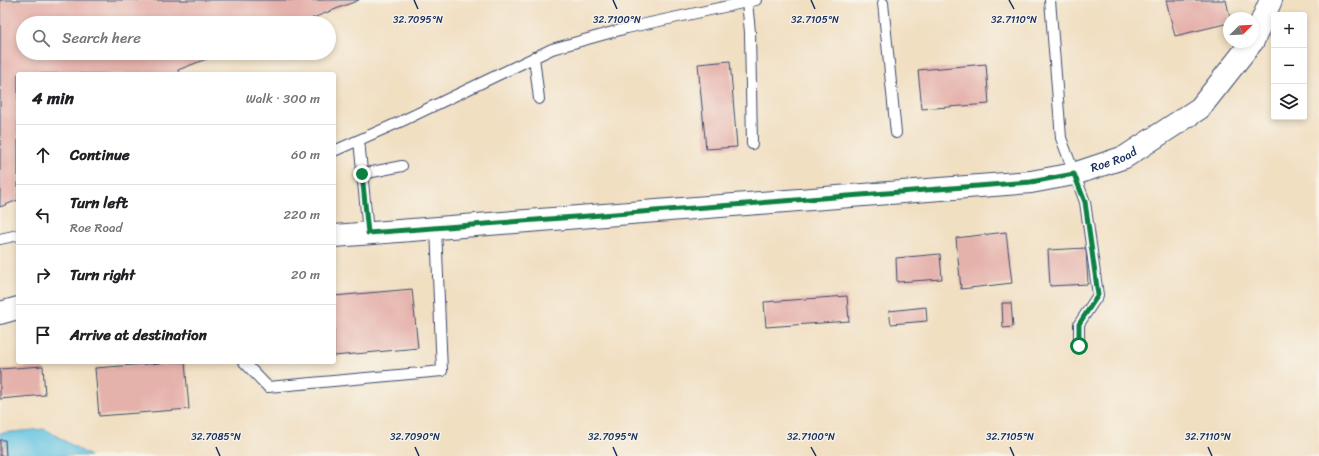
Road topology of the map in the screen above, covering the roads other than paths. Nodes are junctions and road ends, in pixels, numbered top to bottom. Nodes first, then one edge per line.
1 (1050, 0) edge
2 (1271, 0) edge
3 (752, 1) edge
4 (883, 3) dead end
5 (1259, 28) edge
6 (1248, 48) edge
7 (534, 57) junction
8 (539, 99) dead end
9 (896, 134) dead end
10 (359, 140) junction
11 (752, 144) dead end
12 (336, 150) edge
13 (402, 166) dead end
14 (362, 174) junction
15 (1074, 174) junction
16 (436, 228) junction
17 (368, 233) junction
18 (16, 235) edge
19 (336, 236) edge
20 (0, 239) edge
21 (16, 308) edge
22 (0, 312) edge
23 (1079, 346) dead end
24 (246, 364) edge

1 - 15 lane
2 - 5 main road, Roe Road
3 - 7 lane
3 - 11 lane
4 - 9 lane
6 - 15 main road, Roe Road
7 - 8 lane
7 - 10 lane
10 - 12 lane
10 - 14 lane
13 - 14 lane
14 - 17 lane
15 - 16 main road, Roe Road
15 - 23 lane
16 - 17 main road, Roe Road
16 - 24 lane
17 - 19 main road, Roe Road
18 - 20 lane
21 - 22 main road

